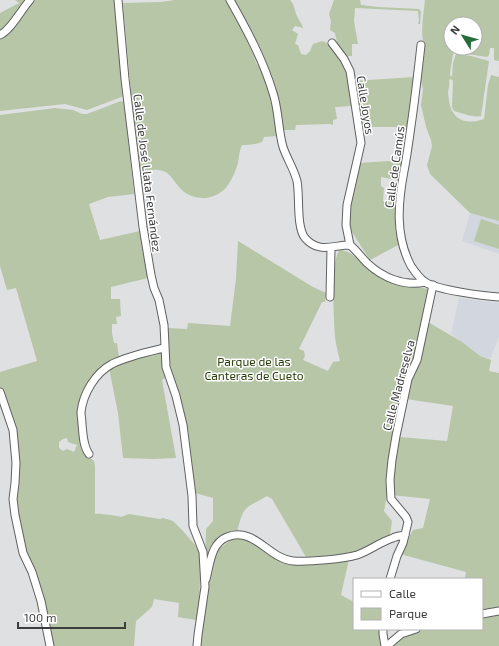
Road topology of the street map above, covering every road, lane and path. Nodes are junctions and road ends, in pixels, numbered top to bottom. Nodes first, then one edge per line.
1 (30, 0) edge
2 (118, 0) edge
3 (230, 0) edge
4 (0, 35) edge
5 (332, 43) dead end
6 (421, 45) dead end
7 (350, 245) junction
8 (331, 248) junction
9 (425, 282) junction
10 (433, 285) junction
11 (330, 297) dead end
12 (499, 297) edge
13 (164, 348) junction
14 (0, 392) edge
15 (89, 454) dead end
16 (405, 535) junction
17 (390, 578) edge
18 (205, 587) junction
19 (499, 611) edge
20 (483, 614) edge
21 (383, 630) edge
22 (413, 630) edge
23 (50, 646) edge
24 (197, 646) edge
25 (386, 646) edge

1 - 4 street
2 - 13 street, Calle de José Llata Fernández
3 - 8 street
5 - 7 street, Calle Joyos
6 - 9 street, Calle de Camús
7 - 8 street
7 - 9 street
8 - 11 street
9 - 10 street, Calle de Camús
10 - 12 street, Calle de Camús
10 - 16 street, Calle Madreselva
13 - 15 street
13 - 18 street, Calle de José Llata Fernández
14 - 23 street
16 - 17 street, Calle Madreselva
16 - 18 street
18 - 24 street, Calle de José Llata Fernández
19 - 20 street
21 - 25 street
22 - 25 street

